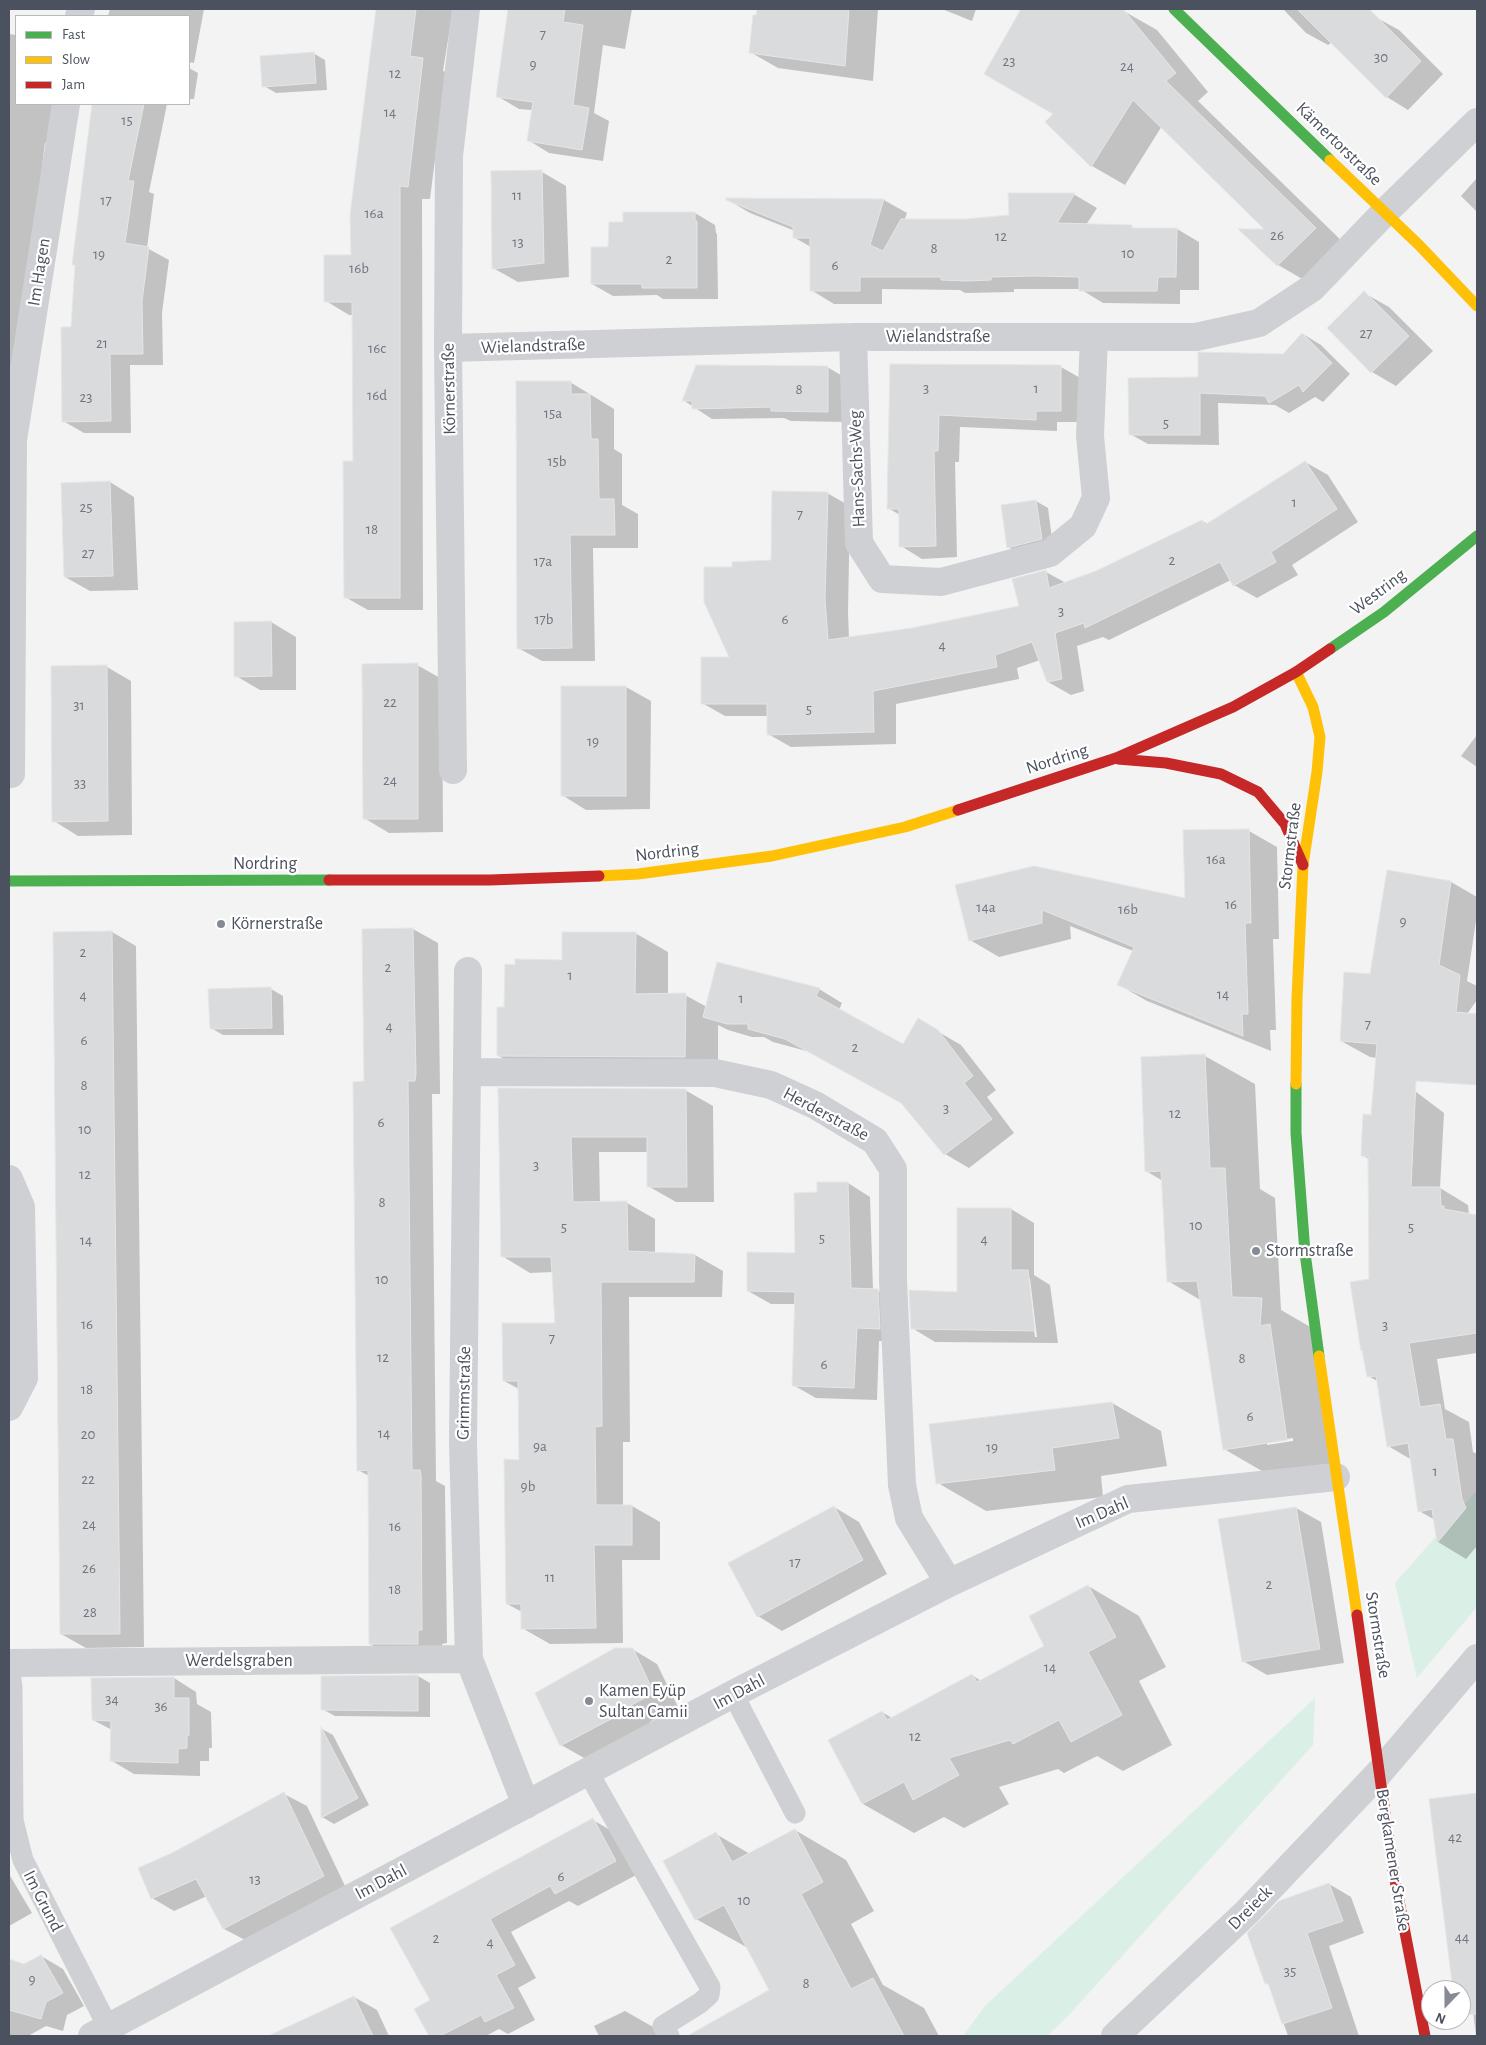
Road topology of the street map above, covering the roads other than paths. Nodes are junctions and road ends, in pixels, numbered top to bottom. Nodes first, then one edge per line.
1 (466, 9) edge
2 (1174, 9) edge
3 (66, 105) edge
4 (1477, 122) edge
5 (1385, 212) junction
6 (1477, 306) edge
7 (853, 337) junction
8 (1094, 337) junction
9 (448, 348) junction
10 (11, 440) edge
11 (1477, 536) edge
12 (1296, 672) junction
13 (1116, 758) junction
14 (453, 770) dead end
15 (11, 774) dead end
16 (1303, 865) junction
17 (9, 882) edge
18 (468, 971) dead end
19 (468, 1072) junction
20 (9, 1179) edge
21 (9, 1407) edge
22 (1336, 1477) junction
23 (949, 1583) junction
24 (1477, 1658) edge
25 (469, 1659) junction
26 (9, 1664) edge
27 (733, 1694) junction
28 (588, 1772) junction
29 (1379, 1773) junction
30 (526, 1805) junction
31 (795, 1813) dead end
32 (104, 2033) edge
33 (669, 2036) edge
34 (1115, 2036) edge
35 (1425, 2036) edge

1 - 9 street, Körnerstraße
2 - 5 street, Kämertorstraße
3 - 10 street, Im Hagen
4 - 5 street, Wielandstraße
5 - 6 street, Kämertorstraße
5 - 8 street, Wielandstraße
7 - 8 street, Wielandstraße
7 - 8 street, Hans-Sachs-Weg
7 - 9 street, Wielandstraße
9 - 14 street, Körnerstraße
10 - 15 street, Im Hagen
11 - 12 street, Westring
12 - 13 street, Nordring
12 - 16 street, Stormstraße
13 - 16 street
13 - 17 street, Nordring
16 - 22 street, Stormstraße
18 - 19 street, Grimmstraße
19 - 23 street, Herderstraße
19 - 25 street, Grimmstraße
20 - 21 street
22 - 23 street, Im Dahl
22 - 29 street, Stormstraße
23 - 27 street, Im Dahl
24 - 29 street, Bergkamener Straße
25 - 26 street, Werdelsgraben
25 - 30 street, Grimmstraße
26 - 32 lane, Im Grund
27 - 28 street, Im Dahl
27 - 31 lane
28 - 30 street, Im Dahl
28 - 33 lane
29 - 34 street, Dreieck
29 - 35 street, Bergkamener Straße
30 - 32 street, Im Dahl

